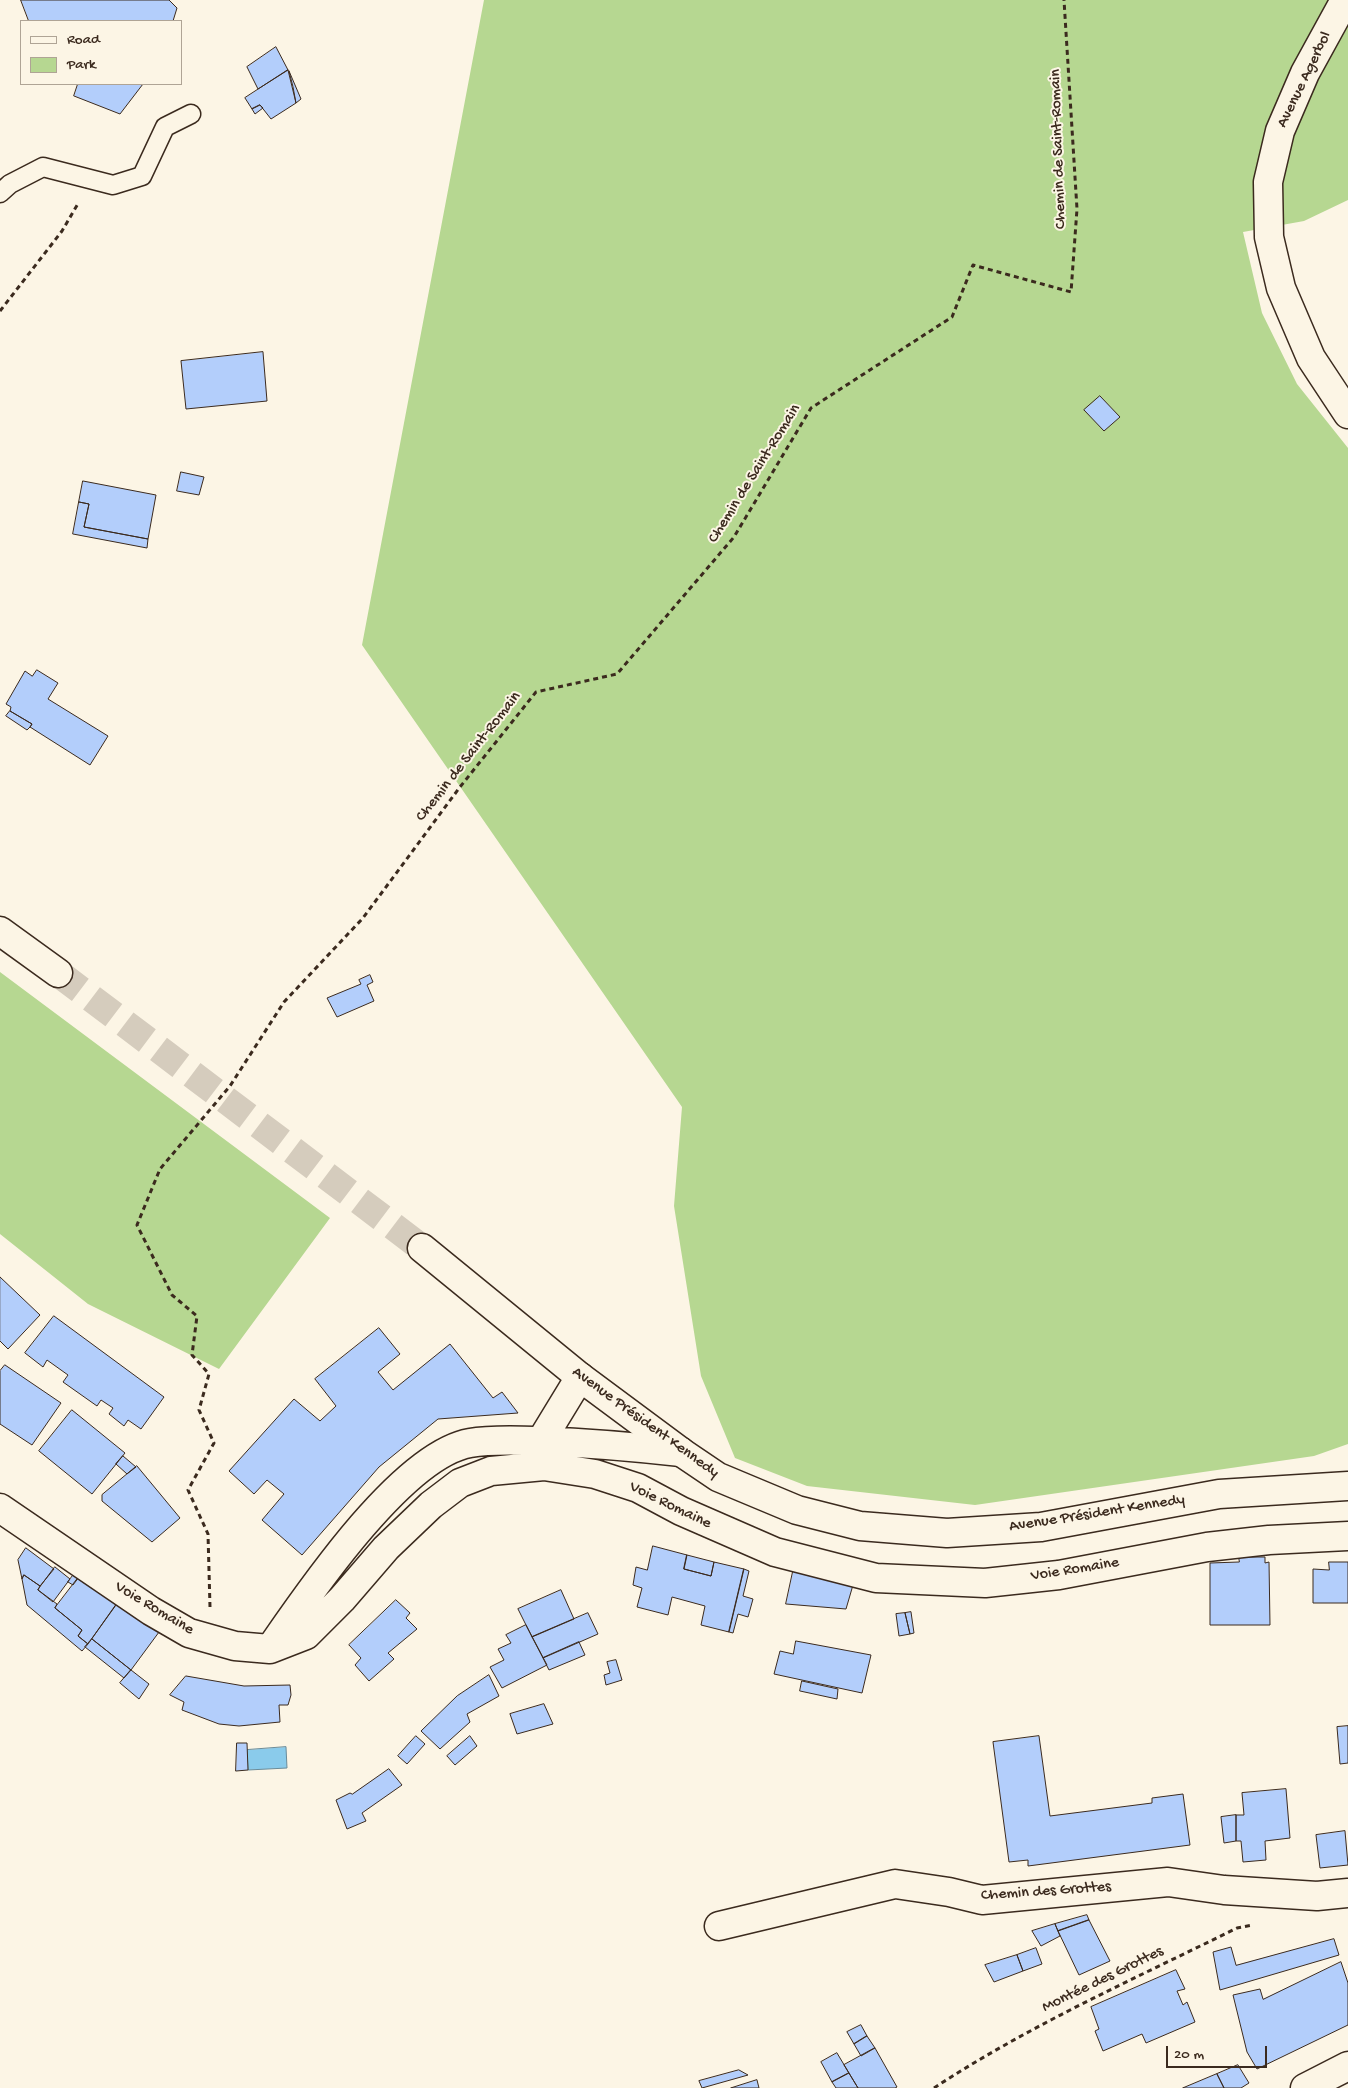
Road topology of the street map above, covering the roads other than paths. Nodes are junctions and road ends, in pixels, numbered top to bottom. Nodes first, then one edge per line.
1 (1345, 0) edge
2 (191, 114) dead end
3 (0, 193) edge
4 (1348, 414) edge
5 (0, 931) edge
6 (58, 973) tunnel mouth
7 (422, 1248) tunnel mouth
8 (580, 1377) junction
9 (541, 1441) junction
10 (681, 1452) junction
11 (1348, 1486) edge
12 (0, 1508) edge
13 (1348, 1536) edge
14 (270, 1649) junction
15 (1348, 1893) edge
16 (719, 1926) dead end
17 (1348, 2066) edge
18 (1305, 2088) edge

1 - 4 street, Avenue Agerbol
2 - 3 lane
5 - 6 street
7 - 8 street, Avenue Président Kennedy
8 - 9 street
8 - 10 street, Avenue Président Kennedy
9 - 10 street
9 - 14 street
10 - 11 street, Avenue Président Kennedy
12 - 14 street, Voie Romaine
13 - 14 street, Voie Romaine
15 - 16 street, Chemin des Grottes
17 - 18 street

